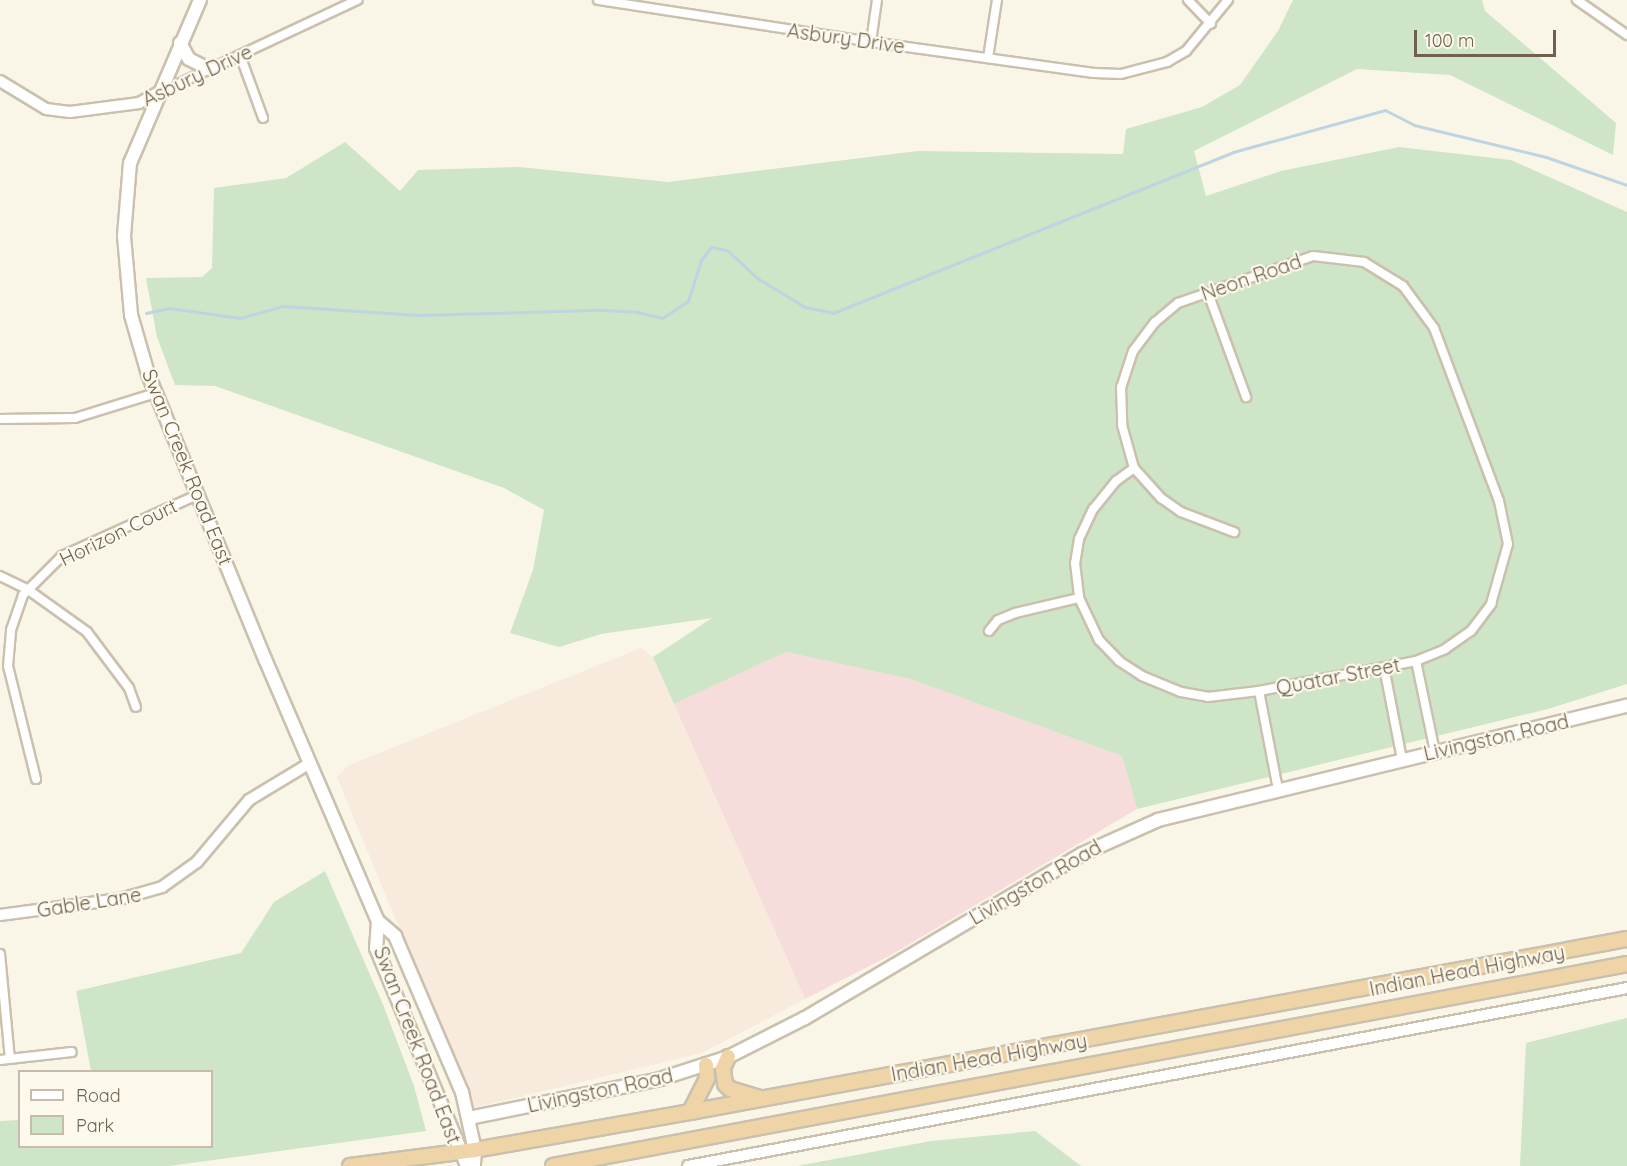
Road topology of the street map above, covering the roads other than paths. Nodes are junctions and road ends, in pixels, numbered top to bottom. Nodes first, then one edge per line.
1 (200, 0) edge
2 (357, 0) edge
3 (598, 0) edge
4 (877, 0) edge
5 (997, 0) edge
6 (1188, 0) edge
7 (1228, 0) edge
8 (1577, 0) edge
9 (1211, 24) junction
10 (1627, 34) edge
11 (871, 42) junction
12 (180, 43) junction
13 (240, 55) junction
14 (988, 58) junction
15 (209, 69) junction
16 (0, 81) edge
17 (158, 93) junction
18 (263, 118) dead end
19 (1208, 292) junction
20 (156, 393) junction
21 (1246, 397) dead end
22 (0, 418) edge
23 (1134, 468) junction
24 (199, 494) junction
25 (1234, 532) dead end
26 (0, 576) edge
27 (27, 589) junction
28 (1079, 598) junction
29 (989, 631) dead end
30 (1416, 661) junction
31 (1384, 667) junction
32 (1260, 691) junction
33 (1627, 706) edge
34 (136, 707) dead end
35 (1435, 752) junction
36 (1402, 760) junction
37 (310, 763) junction
38 (36, 778) dead end
39 (1278, 790) junction
40 (0, 915) edge
41 (378, 921) junction
42 (1627, 939) edge
43 (0, 954) edge
44 (1627, 964) edge
45 (1627, 988) edge
46 (72, 1052) dead end
47 (728, 1057) junction
48 (10, 1059) junction
49 (0, 1060) edge
50 (706, 1065) junction
51 (762, 1098) junction
52 (690, 1112) junction
53 (469, 1118) junction
54 (475, 1150) junction
55 (459, 1152) junction
56 (350, 1166) edge
57 (467, 1166) edge
58 (474, 1166) edge
59 (554, 1166) edge
60 (688, 1166) edge

1 - 12 main road, Swan Creek Road East
2 - 13 street, Asbury Drive
3 - 11 street, Asbury Drive
4 - 11 street
5 - 14 street
6 - 9 street
7 - 9 street, Asbury Drive
8 - 10 street
9 - 14 street, Asbury Drive
11 - 14 street, Asbury Drive
12 - 15 main road
12 - 17 main road, Swan Creek Road East
13 - 15 street, Asbury Drive
13 - 18 street
15 - 17 street, Asbury Drive
16 - 17 street, Asbury Drive
17 - 20 main road, Swan Creek Road East
19 - 21 street
19 - 23 street, Neon Road
19 - 30 street, Neon Road
20 - 22 street
20 - 24 main road, Swan Creek Road East
23 - 25 street, Neon Road
23 - 28 street, Quatar Street
24 - 27 street, Horizon Court
24 - 37 main road, Swan Creek Road East
26 - 27 street
27 - 34 street
27 - 38 street, Horizon Court
28 - 29 street
28 - 32 street, Quatar Street
30 - 31 street, Quatar Street
30 - 35 street
31 - 32 street, Quatar Street
31 - 36 street
32 - 39 street, Quatar Street
33 - 35 main road, Livingston Road
35 - 36 main road, Livingston Road
36 - 39 main road, Livingston Road
37 - 40 street, Gable Lane
37 - 41 main road, Swan Creek Road East
39 - 47 main road, Livingston Road
41 - 53 main road, Swan Creek Road East
41 - 55 main road, Swan Creek Road East
42 - 51 highway, Indian Head Highway
43 - 48 street
44 - 59 highway, Indian Head Highway
45 - 60 street
46 - 48 street
47 - 50 main road, Livingston Road
47 - 51 highway
48 - 49 street
50 - 52 highway
50 - 53 main road, Livingston Road
51 - 52 highway, Indian Head Highway
52 - 54 highway, Indian Head Highway
53 - 54 main road, Swan Creek Road East
54 - 55 highway, Indian Head Highway
54 - 58 main road, Swan Creek Road East
55 - 56 highway, Indian Head Highway
55 - 57 main road, Swan Creek Road East

